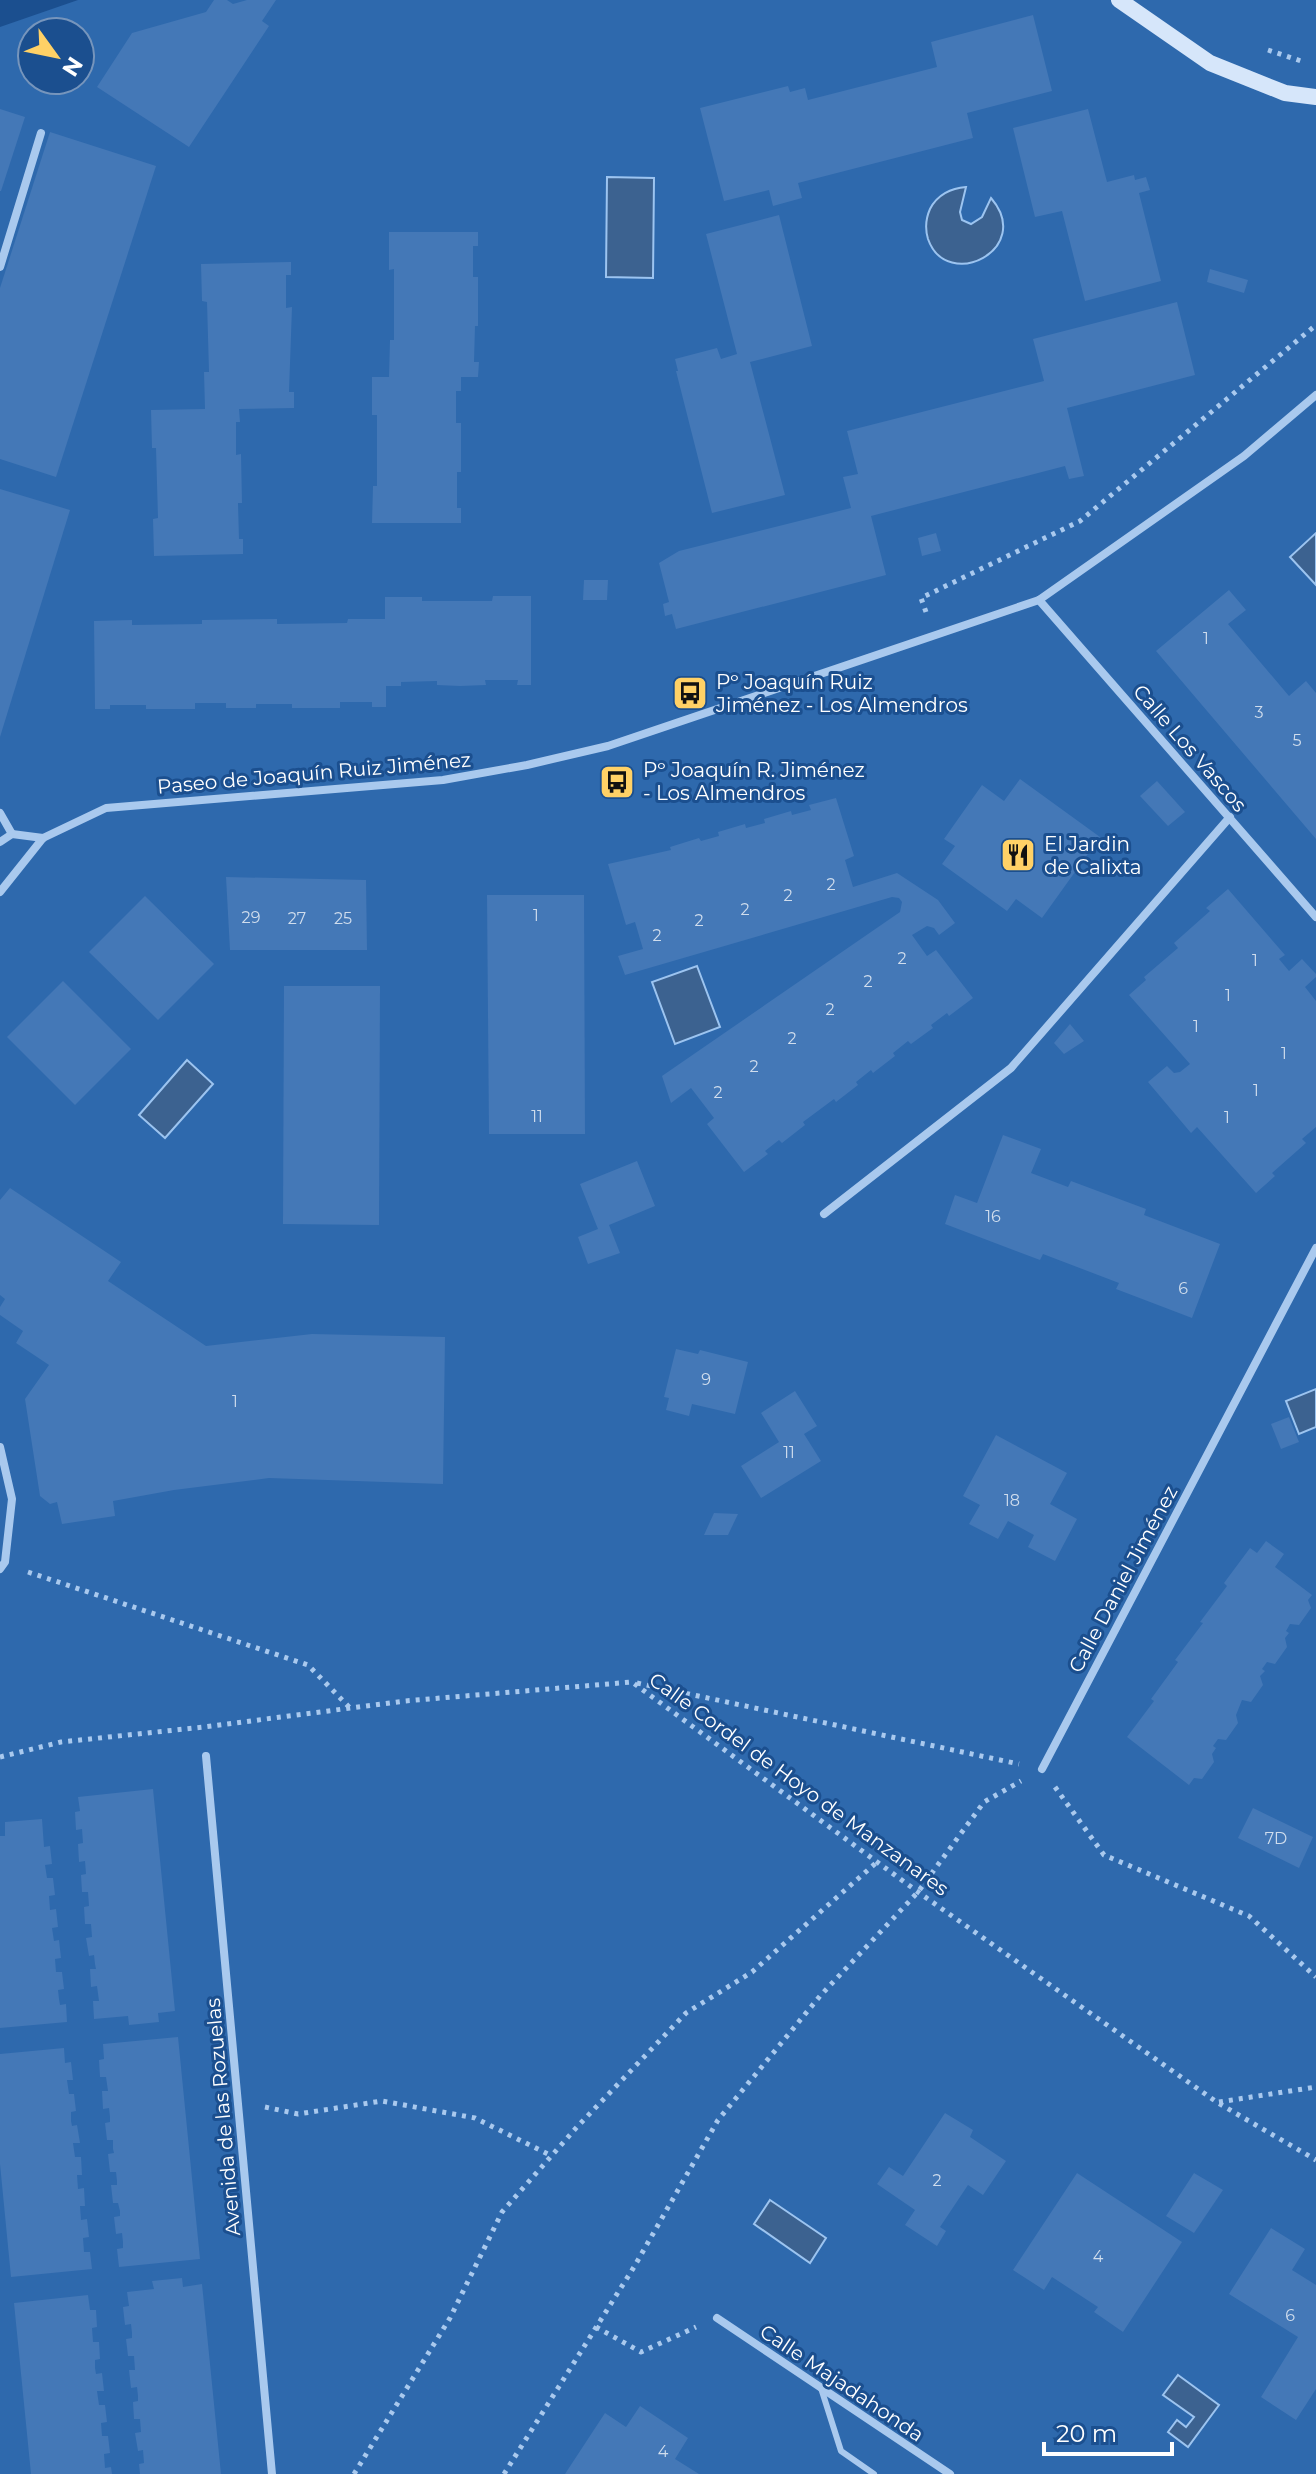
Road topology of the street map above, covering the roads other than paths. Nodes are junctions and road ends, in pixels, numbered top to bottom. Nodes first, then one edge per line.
1 (1119, 0) edge
2 (1316, 97) edge
3 (41, 133) dead end
4 (0, 267) edge
5 (1316, 395) edge
6 (1039, 600) junction
7 (0, 813) edge
8 (1230, 817) junction
9 (12, 834) junction
10 (43, 838) junction
11 (0, 842) edge
12 (0, 892) edge
13 (1316, 917) edge
14 (824, 1214) dead end
15 (1316, 1248) edge
16 (0, 1447) edge
17 (2, 1565) edge
18 (206, 1756) dead end
19 (1042, 1769) road end
20 (717, 2318) road end
21 (821, 2388) junction
22 (272, 2474) edge
23 (874, 2474) edge
24 (950, 2474) edge

1 - 2 main road
3 - 4 street
5 - 6 street, Paseo de Joaquín Ruiz Jiménez
6 - 8 street, Calle Los Vascos
6 - 10 street, Paseo de Joaquín Ruiz Jiménez
7 - 9 street
8 - 13 street, Calle Los Vascos
8 - 14 street
9 - 10 street
9 - 11 street
10 - 12 street, Paseo de Joaquín Ruiz Jiménez
15 - 19 street, Calle Daniel Jiménez
16 - 17 street
18 - 22 street, Avenida de las Rozuelas
20 - 21 street, Calle Majadahonda
21 - 23 lane
21 - 24 street, Calle Majadahonda

